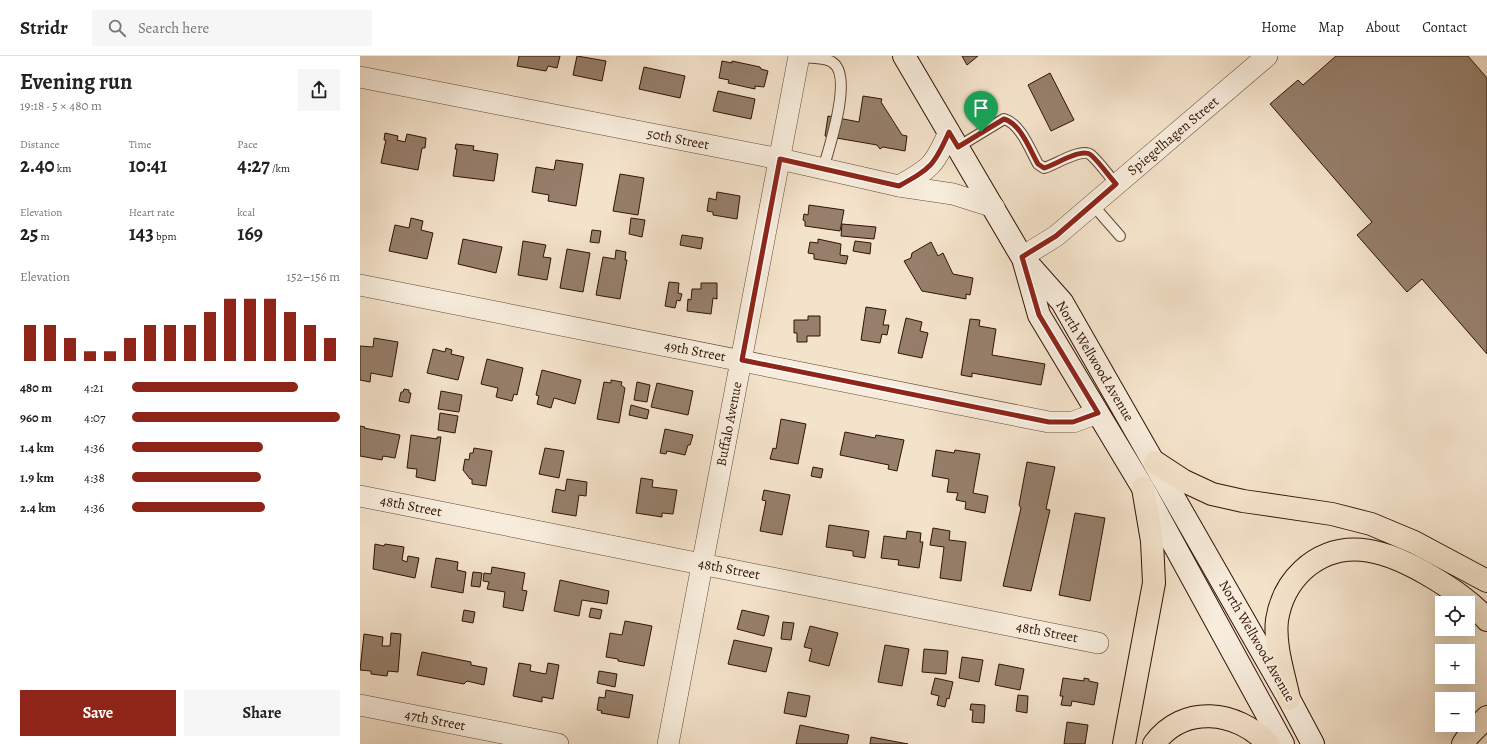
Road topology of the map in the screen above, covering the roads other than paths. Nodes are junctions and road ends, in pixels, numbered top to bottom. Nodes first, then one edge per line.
1 (799, 56) edge
2 (904, 56) edge
3 (1266, 56) edge
4 (360, 77) edge
5 (953, 139) junction
6 (780, 159) junction
7 (823, 168) junction
8 (1116, 184) junction
9 (899, 186) junction
10 (1092, 204) junction
11 (994, 207) junction
12 (1120, 236) dead end
13 (1022, 257) junction
14 (360, 285) edge
15 (742, 360) junction
16 (1098, 413) junction
17 (1155, 462) junction
18 (1143, 488) junction
19 (360, 496) edge
20 (702, 564) junction
21 (1487, 581) edge
22 (1487, 620) edge
23 (1098, 642) dead end
24 (1289, 698) junction
25 (360, 705) edge
26 (1487, 717) edge
27 (558, 744) edge
28 (668, 744) edge
29 (1124, 744) edge
30 (1154, 744) edge
31 (1268, 744) edge
32 (1284, 744) edge
33 (1313, 744) edge
34 (1463, 744) edge

1 - 6 street, Buffalo Avenue
1 - 7 lane
2 - 5 main road
3 - 8 street, Spiegelhagen Street
4 - 6 street, 50th Street
5 - 8 lane
5 - 9 street
5 - 11 main road
6 - 7 street, 50th Street
6 - 15 street, Buffalo Avenue
7 - 9 street, 50th Street
8 - 10 street, Spiegelhagen Street
9 - 11 street, 50th Street
10 - 12 lane
10 - 13 street, Spiegelhagen Street
11 - 13 main road
13 - 16 main road, North Wellwood Avenue
13 - 17 main road, North Wellwood Avenue
14 - 15 street, 49th Street
15 - 16 street, 49th Street
15 - 20 street, Buffalo Avenue
16 - 18 main road, North Wellwood Avenue
17 - 21 highway
17 - 24 main road, North Wellwood Avenue
18 - 29 highway
18 - 32 main road, North Wellwood Avenue
19 - 20 street, 48th Street
20 - 23 street, 48th Street
20 - 28 street, Buffalo Avenue
22 - 24 highway
24 - 33 main road, North Wellwood Avenue
25 - 27 street, 47th Street
26 - 34 highway
30 - 31 highway

